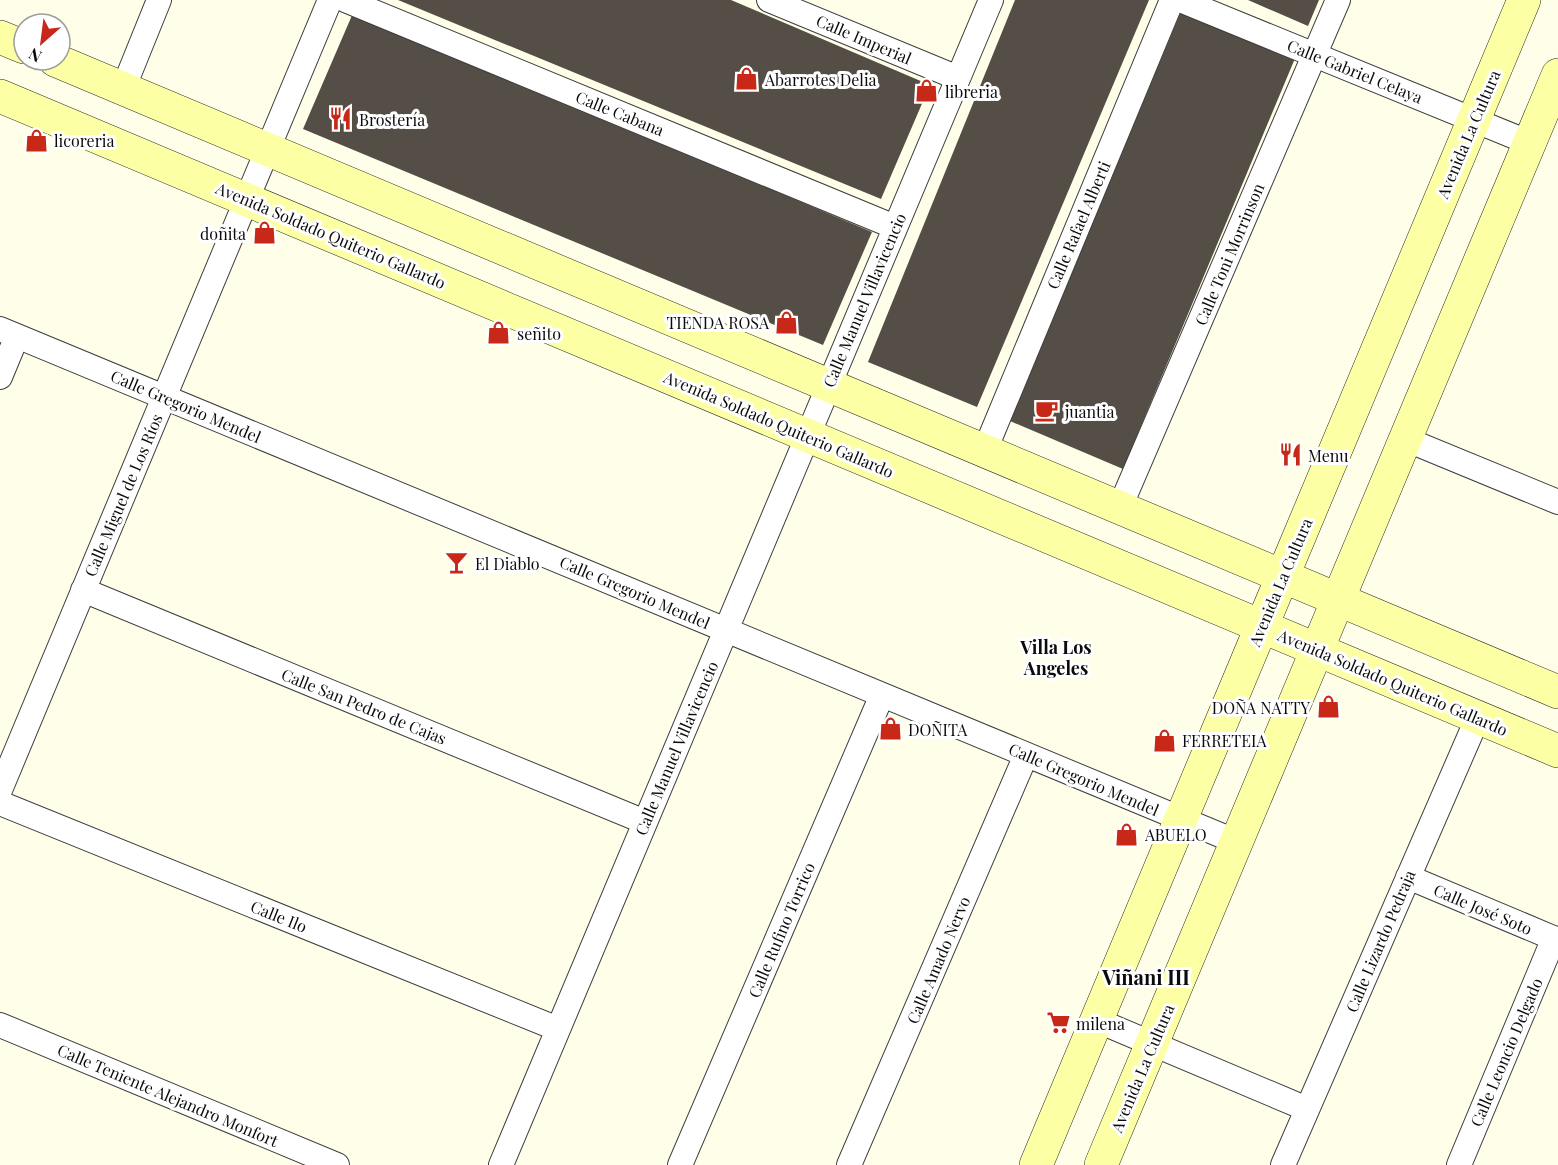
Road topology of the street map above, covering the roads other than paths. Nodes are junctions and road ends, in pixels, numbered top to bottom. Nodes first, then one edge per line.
1 (159, 0) edge
2 (330, 0) edge
3 (345, 0) edge
4 (769, 0) edge
5 (991, 0) edge
6 (1172, 0) edge
7 (1180, 0) edge
8 (1338, 0) edge
9 (1524, 0) edge
10 (1315, 55) junction
11 (72, 67) edge
12 (1558, 75) edge
13 (958, 78) junction
14 (123, 89) junction
15 (0, 96) edge
16 (1474, 120) junction
17 (1530, 143) junction
18 (267, 149) junction
19 (246, 200) junction
20 (895, 227) junction
21 (9, 333) edge
22 (0, 377) edge
23 (829, 385) junction
24 (164, 397) junction
25 (807, 435) junction
26 (1405, 439) junction
27 (985, 450) junction
28 (1558, 502) edge
29 (1120, 507) junction
30 (1283, 576) junction
31 (83, 590) junction
32 (1338, 599) junction
33 (1262, 626) junction
34 (725, 630) junction
35 (1317, 650) junction
36 (1558, 692) edge
37 (882, 695) junction
38 (1478, 717) junction
39 (1558, 751) edge
40 (1026, 755) junction
41 (0, 790) edge
42 (0, 803) edge
43 (1181, 819) junction
44 (645, 822) junction
45 (1237, 842) junction
46 (1408, 877) junction
47 (1556, 939) edge
48 (1096, 1020) junction
49 (0, 1024) edge
50 (558, 1029) junction
51 (1152, 1044) junction
52 (1307, 1109) junction
53 (337, 1165) edge
54 (501, 1165) edge
55 (680, 1165) edge
56 (849, 1165) edge
57 (1036, 1165) edge
58 (1101, 1165) edge
59 (1283, 1165) edge
60 (1459, 1165) edge

1 - 14 street
2 - 18 street, Calle Miguel de Los Ríos
3 - 20 street, Calle Cabana
4 - 13 street, Calle Imperial
5 - 13 street, Calle Manuel Villavicencio
6 - 27 street, Calle Rafael Alberti
7 - 10 street, Calle Gabriel Celaya
8 - 10 street, Calle Toni Morrinson
9 - 16 street, Avenida La Cultura
10 - 16 street, Calle Gabriel Celaya
10 - 29 street, Calle Toni Morrinson
11 - 14 street
12 - 17 street, Avenida La Cultura
13 - 20 street, Calle Manuel Villavicencio
14 - 18 street
15 - 19 street, Avenida Soldado Quiterio Gallardo
16 - 17 street, Calle Gabriel Celaya
16 - 30 street, Avenida La Cultura
17 - 26 street, Avenida La Cultura
18 - 19 street, Calle Miguel de Los Ríos
18 - 23 street
19 - 24 street, Calle Miguel de Los Ríos
19 - 25 street, Avenida Soldado Quiterio Gallardo
20 - 23 street, Calle Manuel Villavicencio
21 - 22 street
21 - 24 street, Calle Gregorio Mendel
23 - 25 street, Calle Manuel Villavicencio
23 - 27 street
24 - 31 street, Calle Miguel de Los Ríos
24 - 34 street, Calle Gregorio Mendel
25 - 33 street, Avenida Soldado Quiterio Gallardo
25 - 34 street, Calle Manuel Villavicencio
26 - 28 street
26 - 32 street, Avenida La Cultura
27 - 29 street
29 - 30 street
30 - 32 street
30 - 33 street, Avenida La Cultura
31 - 41 street, Calle Miguel de Los Ríos
31 - 44 street, Calle San Pedro de Cajas
32 - 35 street, Avenida La Cultura
32 - 36 street
33 - 35 street, Avenida Soldado Quiterio Gallardo
33 - 43 street, Avenida La Cultura
34 - 37 street, Calle Gregorio Mendel
34 - 44 street, Calle Manuel Villavicencio
35 - 38 street, Avenida Soldado Quiterio Gallardo
35 - 45 street, Avenida La Cultura
37 - 40 street, Calle Gregorio Mendel
37 - 55 street, Calle Rufino Torrico
38 - 39 street, Avenida Soldado Quiterio Gallardo
38 - 46 street, Calle Lizardo Pedraja
40 - 43 street, Calle Gregorio Mendel
40 - 56 street, Calle Amado Nervo
42 - 50 street, Calle Ilo
43 - 45 street, Calle Gregorio Mendel
43 - 48 street, Avenida La Cultura
44 - 50 street, Calle Manuel Villavicencio
45 - 51 street, Avenida La Cultura
46 - 47 street, Calle José Soto
46 - 52 street, Calle Lizardo Pedraja
47 - 60 street, Calle Leoncio Delgado
48 - 51 street
48 - 57 street, Avenida La Cultura
49 - 53 street, Calle Teniente Alejandro Monfort
50 - 54 street, Calle Manuel Villavicencio
51 - 52 street
51 - 58 street, Avenida La Cultura
52 - 59 street, Calle Lizardo Pedraja

